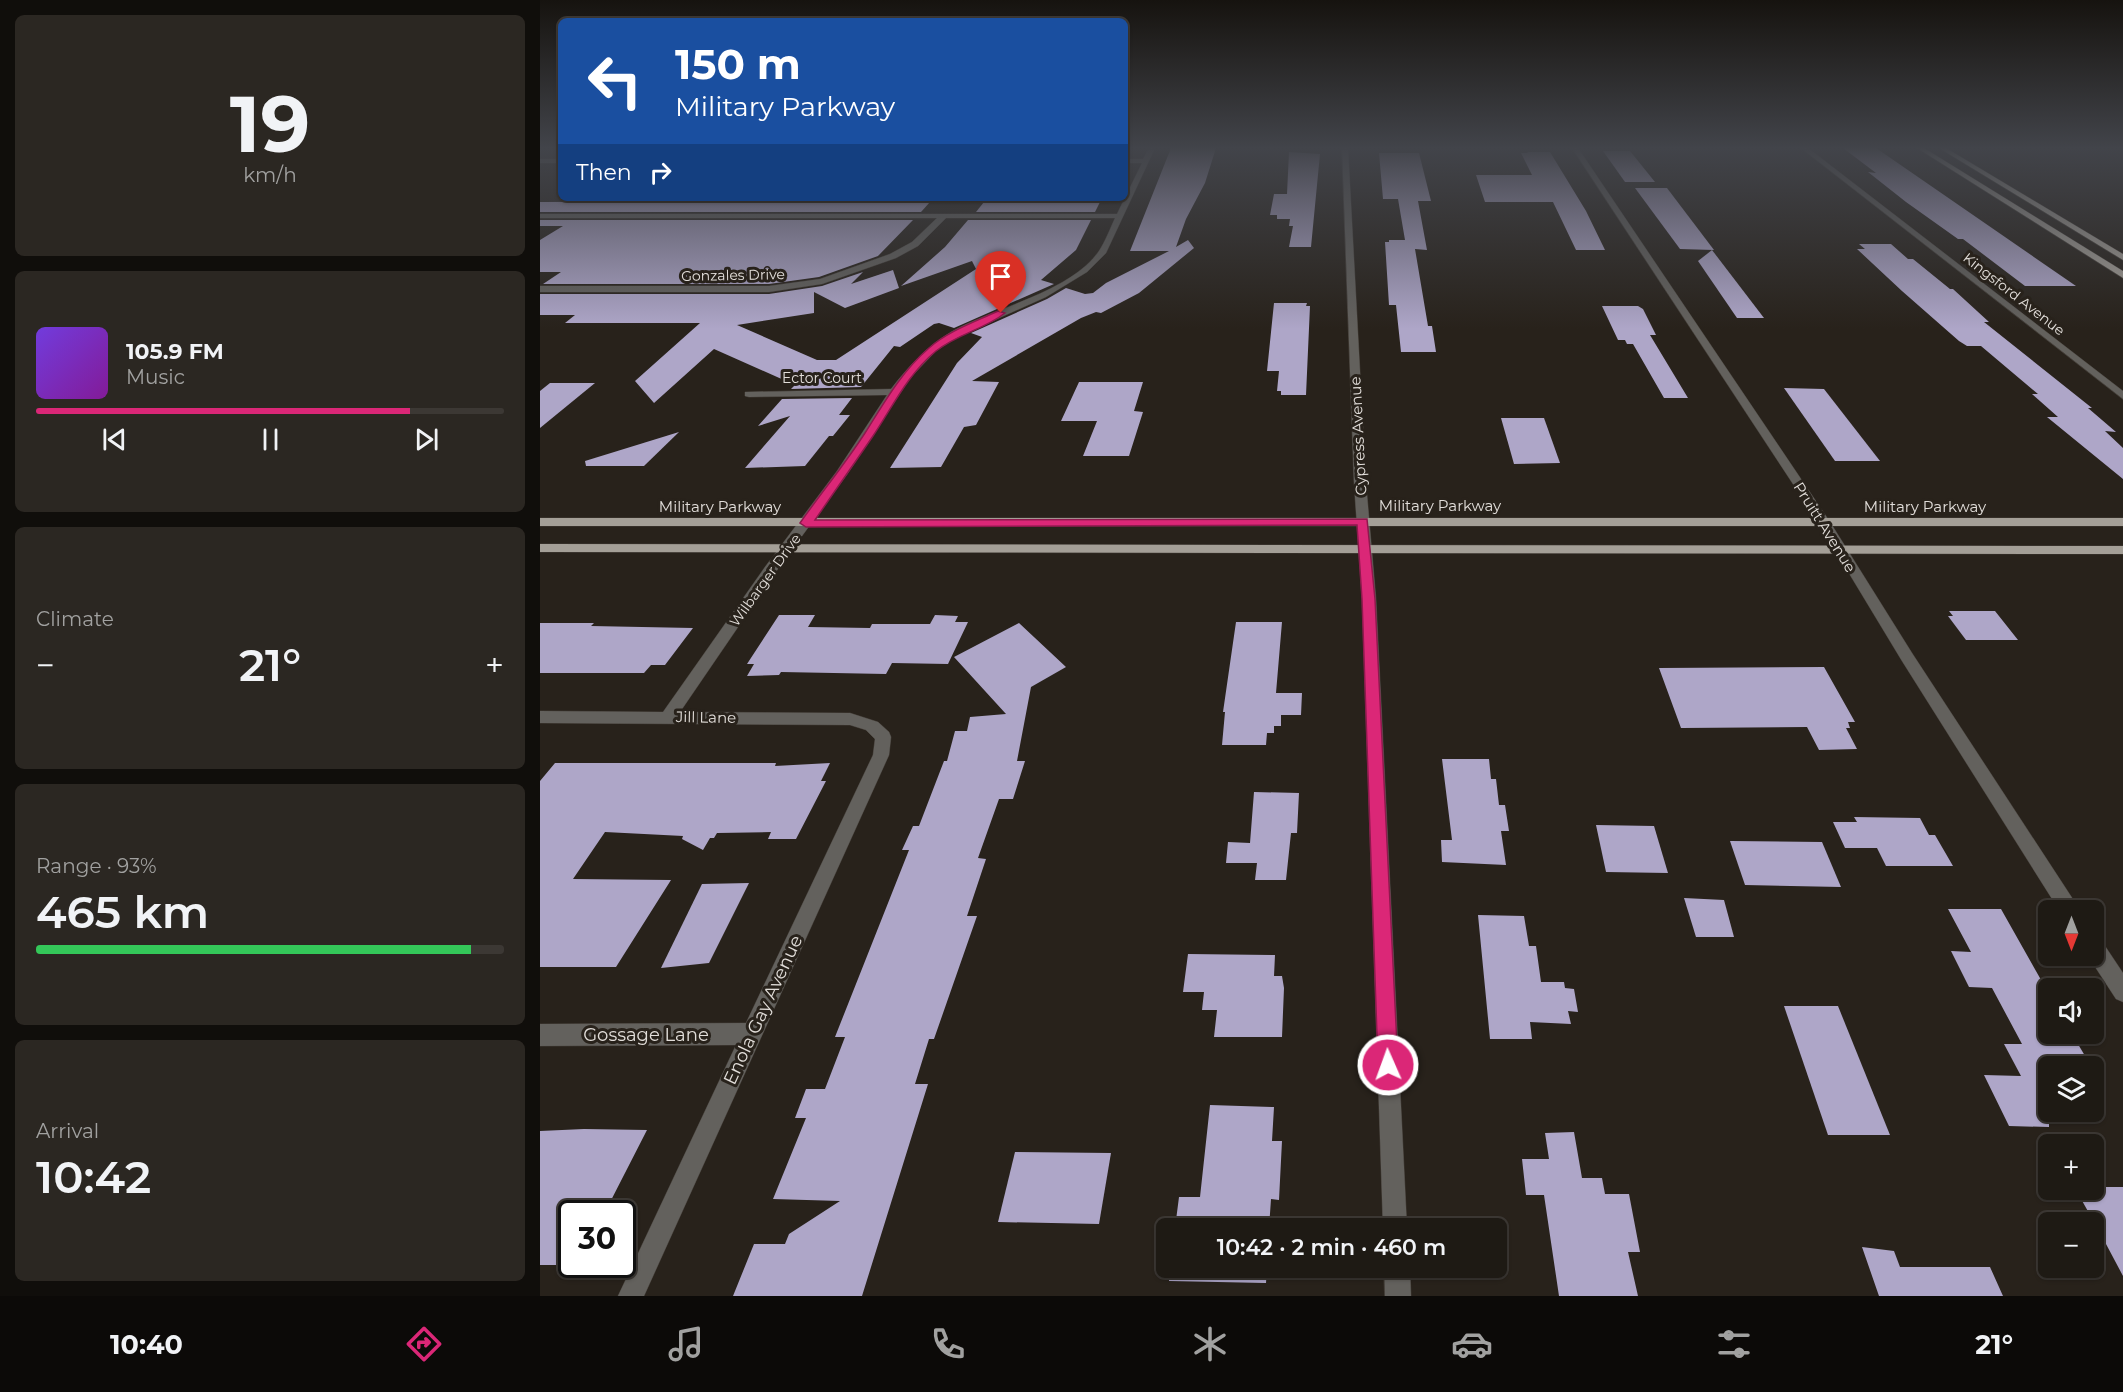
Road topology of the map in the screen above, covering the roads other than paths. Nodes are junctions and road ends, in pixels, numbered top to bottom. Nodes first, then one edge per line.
1 (1123, 208) edge
2 (1347, 208) edge
3 (1615, 208) edge
4 (1882, 208) edge
5 (2017, 208) edge
6 (2041, 208) edge
7 (540, 216) edge
8 (1119, 216) junction
9 (942, 217) junction
10 (2069, 241) junction
11 (2095, 241) junction
12 (2123, 258) edge
13 (2123, 275) edge
14 (540, 289) edge
15 (894, 392) junction
16 (750, 394) dead end
17 (2123, 396) edge
18 (1362, 521) junction
19 (540, 522) edge
20 (1824, 522) junction
21 (2123, 522) edge
22 (806, 523) junction
23 (540, 548) edge
24 (786, 549) junction
25 (1364, 549) junction
26 (1841, 550) junction
27 (2123, 550) edge
28 (540, 717) edge
29 (668, 717) junction
30 (872, 726) joint
31 (2064, 900) edge
32 (2104, 963) edge
33 (2123, 992) edge
34 (751, 1034) junction
35 (540, 1035) edge
36 (1395, 1218) edge
37 (1397, 1278) edge
38 (631, 1296) edge
39 (1398, 1296) edge

1 - 8 street, Wilbarger Drive
2 - 18 street, Cypress Avenue
3 - 20 street, Pruitt Avenue
4 - 17 street, Kingsford Avenue
5 - 10 main road
6 - 11 main road
7 - 9 street
8 - 9 street
8 - 15 street, Wilbarger Drive
9 - 14 street, Gonzales Drive
10 - 11 main road
10 - 13 main road
11 - 12 main road
15 - 16 street, Ector Court
15 - 22 street, Wilbarger Drive
18 - 20 main road, Military Parkway
18 - 22 main road, Military Parkway
18 - 25 street, Cypress Avenue
19 - 22 main road, Military Parkway
20 - 21 main road, Military Parkway
20 - 26 street, Pruitt Avenue
22 - 24 street, Wilbarger Drive
23 - 24 main road
24 - 25 main road
24 - 29 street, Wilbarger Drive
25 - 26 main road
25 - 36 street, Cypress Avenue
26 - 27 main road
26 - 31 street, Pruitt Avenue
28 - 29 street, Jill Lane
29 - 30 street, Jill Lane
30 - 34 street, Enola Gay Avenue
32 - 33 street
34 - 35 street, Gossage Lane
34 - 38 street, Enola Gay Avenue
37 - 39 street

